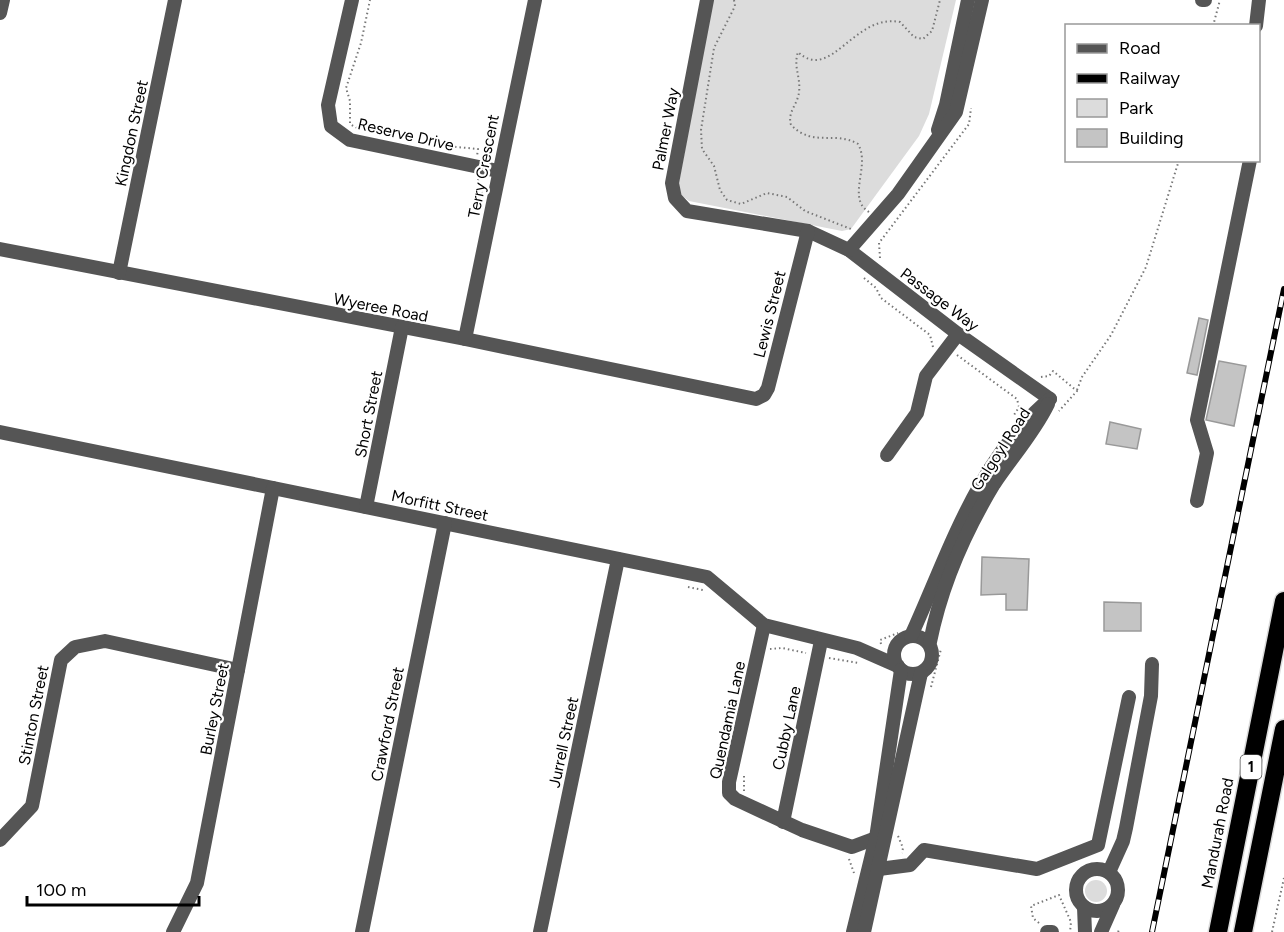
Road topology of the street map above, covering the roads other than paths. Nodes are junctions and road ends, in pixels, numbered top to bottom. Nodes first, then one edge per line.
1 (3, 0) edge
2 (175, 0) edge
3 (352, 0) edge
4 (535, 0) edge
5 (707, 0) edge
6 (968, 0) edge
7 (982, 0) edge
8 (1259, 0) edge
9 (0, 13) edge
10 (1256, 24) edge
11 (933, 143) junction
12 (1250, 162) edge
13 (498, 171) junction
14 (808, 231) junction
15 (0, 249) edge
16 (849, 250) junction
17 (119, 273) junction
18 (402, 327) junction
19 (958, 334) junction
20 (465, 339) junction
21 (756, 399) joint
22 (1050, 399) joint
23 (0, 432) edge
24 (887, 455) dead end
25 (273, 488) junction
26 (1197, 501) dead end
27 (366, 507) junction
28 (445, 523) junction
29 (959, 541) junction
30 (618, 559) junction
31 (1284, 601) edge
32 (764, 625) junction
33 (911, 636) junction
34 (821, 641) junction
35 (936, 641) junction
36 (895, 647) junction
37 (857, 648) junction
38 (1152, 664) dead end
39 (899, 668) junction
40 (238, 670) junction
41 (921, 673) junction
42 (1129, 697) dead end
43 (1284, 729) edge
44 (783, 822) junction
45 (876, 838) junction
46 (0, 840) edge
47 (853, 847) junction
48 (874, 867) junction
49 (1108, 872) junction
50 (1113, 905) junction
51 (1084, 907) junction
52 (173, 932) edge
53 (362, 932) edge
54 (540, 932) edge
55 (853, 932) edge
56 (864, 932) edge
57 (1084, 932) edge
58 (1101, 932) edge
59 (1218, 932) edge
60 (1243, 932) edge

1 - 9 street
2 - 17 street, Kingdon Street
3 - 13 street, Reserve Drive
4 - 13 street, Terry Crescent
5 - 14 street, Palmer Way
6 - 11 street
7 - 11 street
8 - 10 street
11 - 16 street
12 - 26 street
13 - 20 street, Terry Crescent
14 - 16 street, Passage Way
14 - 21 street, Lewis Street
15 - 17 street, Wyeree Road
16 - 19 street, Passage Way
17 - 18 street, Wyeree Road
18 - 20 street, Wyeree Road
18 - 27 street, Short Street
19 - 22 street, Passage Way
19 - 24 street
20 - 21 street, Wyeree Road
22 - 29 street, Galgoyl Road
23 - 25 street, Morfitt Street
25 - 27 street, Morfitt Street
25 - 40 street, Burley Street
27 - 28 street, Morfitt Street
28 - 30 street, Morfitt Street
28 - 53 street, Crawford Street
29 - 33 street, Galgoyl Road
29 - 35 street, Galgoyl Road
30 - 32 street, Morfitt Street
30 - 54 street, Jurrell Street
31 - 59 highway, Mandurah Road / 1
32 - 34 street, Morfitt Street
32 - 44 street, Quendamia Lane
33 - 35 street
33 - 36 street
34 - 37 street, Morfitt Street
34 - 44 street, Cubby Lane
35 - 41 street
36 - 37 street, Morfitt Street
36 - 39 street
37 - 39 street, Morfitt Street
38 - 49 street
39 - 41 street
39 - 45 street
40 - 46 street, Stinton Street
40 - 52 street, Burley Street
41 - 48 street
42 - 48 street
43 - 60 highway, 1
44 - 47 street, Quendamia Lane
45 - 47 street
45 - 48 street
47 - 48 street
48 - 55 street
48 - 56 street
49 - 50 street
49 - 51 street
50 - 51 street
50 - 58 street
51 - 57 street

